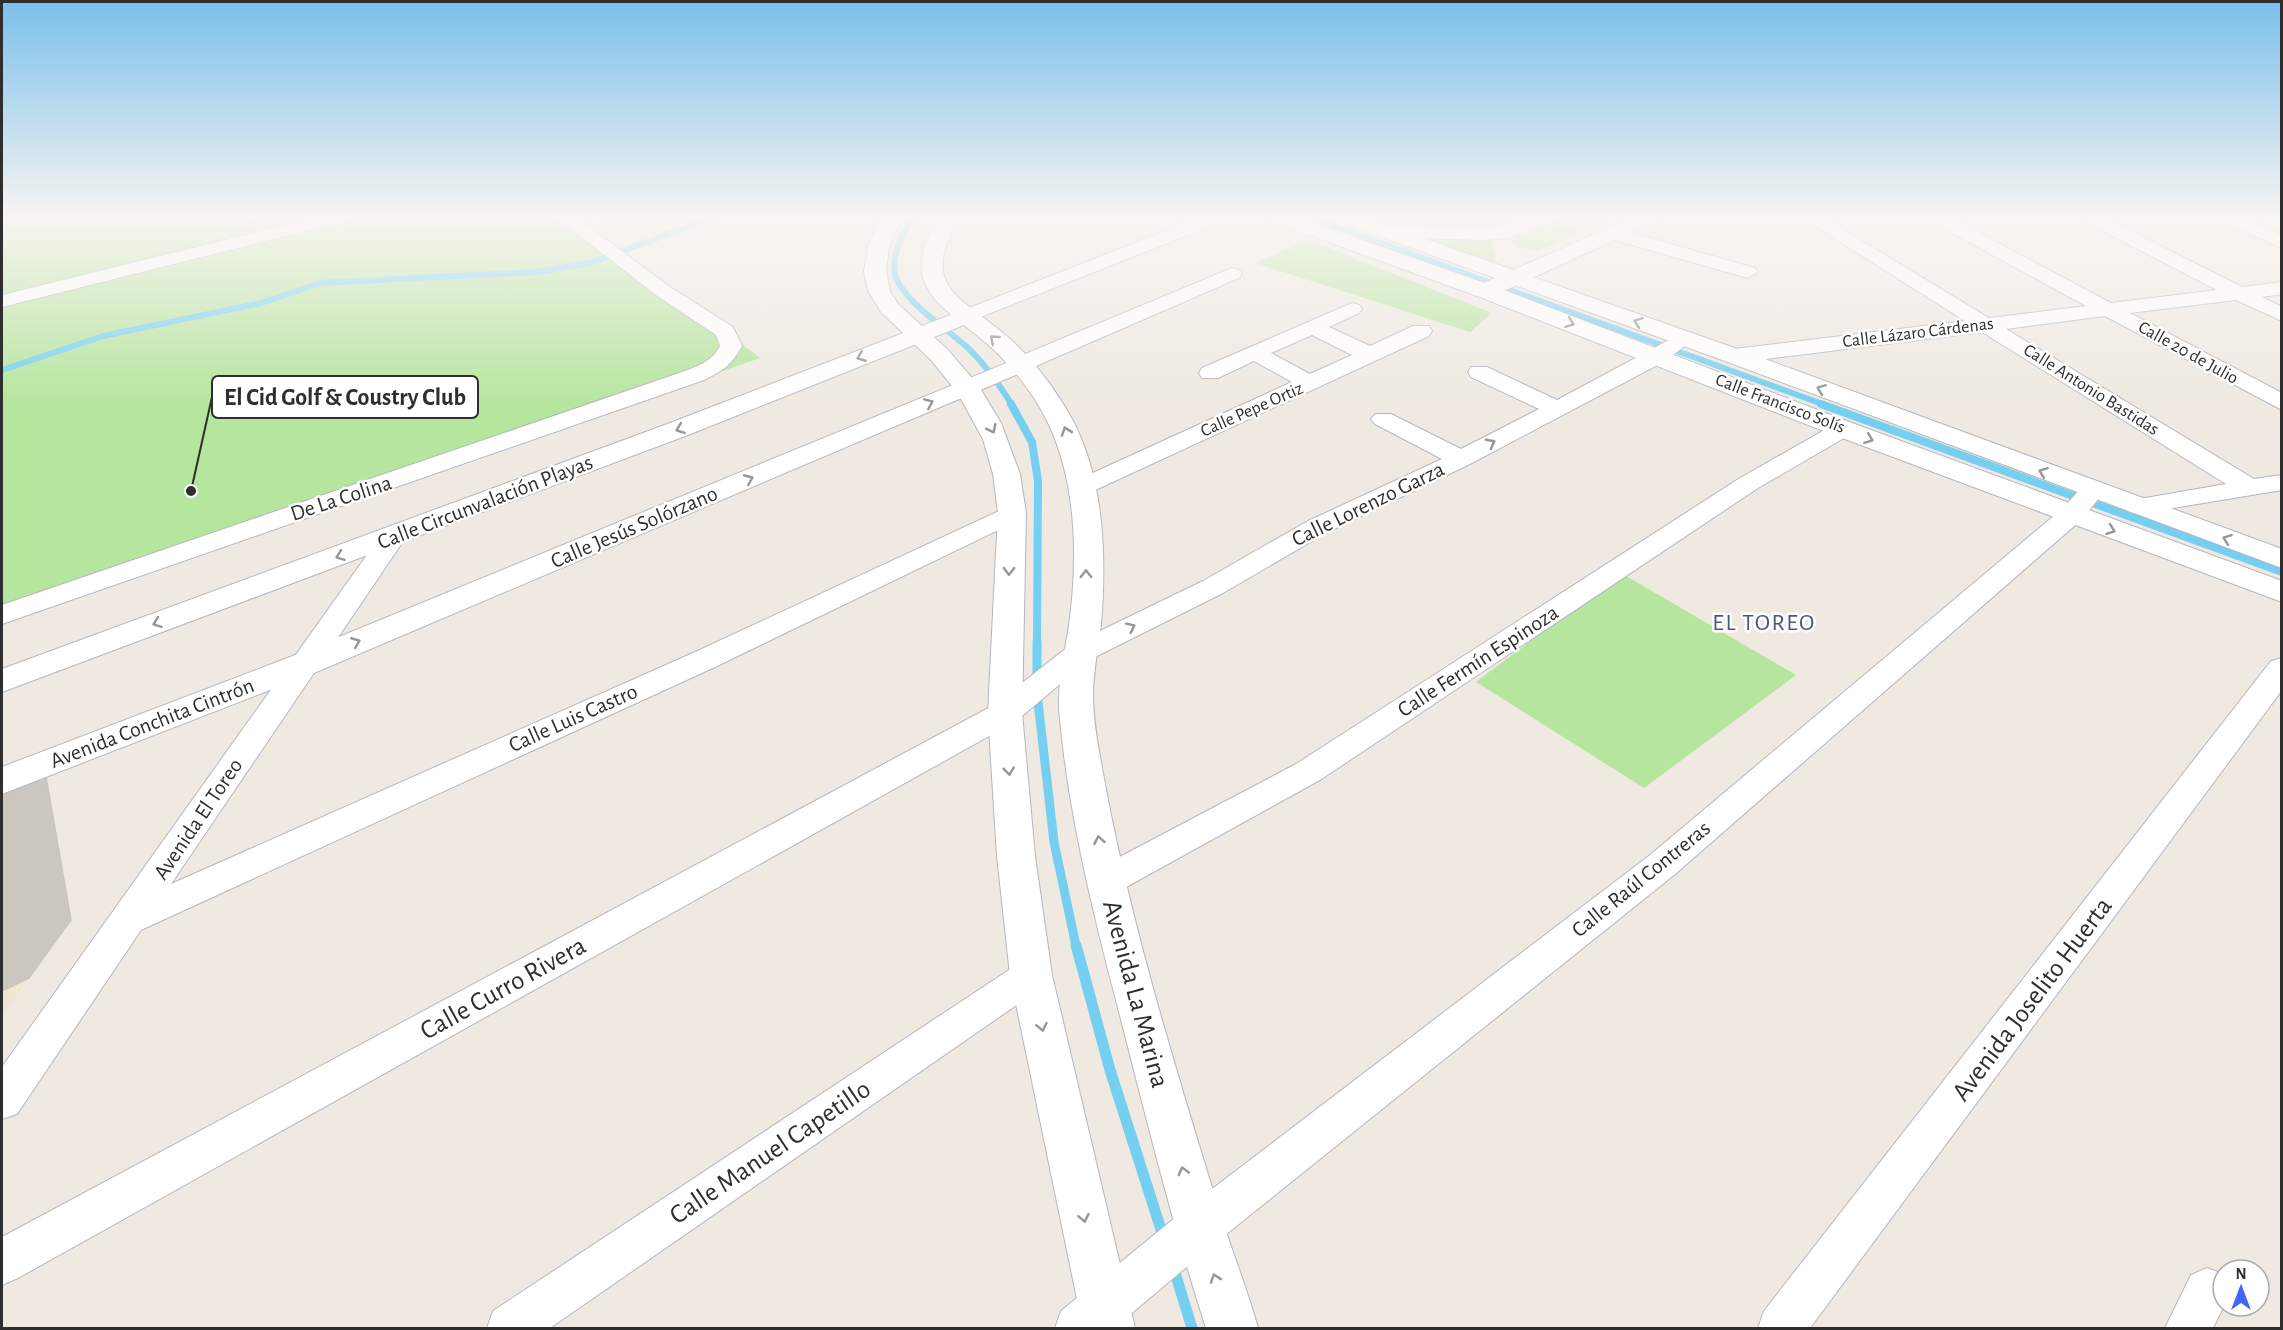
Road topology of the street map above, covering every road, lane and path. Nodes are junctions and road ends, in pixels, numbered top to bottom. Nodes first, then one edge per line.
1 (90, 279) edge
2 (648, 279) edge
3 (877, 279) edge
4 (935, 279) edge
5 (1060, 279) edge
6 (1220, 279) edge
7 (1452, 279) edge
8 (1494, 279) edge
9 (1564, 279) edge
10 (1911, 279) edge
11 (2052, 279) edge
12 (2212, 279) edge
13 (2282, 288) edge
14 (1485, 291) junction
15 (2239, 293) junction
16 (2, 301) edge
17 (1352, 309) dead end
18 (2108, 309) junction
19 (2282, 315) edge
20 (966, 316) junction
21 (1985, 325) junction
22 (1314, 328) junction
23 (1421, 332) dead end
24 (916, 336) junction
25 (1684, 338) junction
26 (1256, 354) junction
27 (1370, 355) junction
28 (1657, 356) junction
29 (1734, 356) junction
30 (1021, 364) junction
31 (1479, 372) dead end
32 (1210, 373) dead end
33 (1311, 383) junction
34 (966, 388) junction
35 (2282, 404) edge
36 (1556, 408) junction
37 (1383, 419) dead end
38 (1843, 429) junction
39 (1461, 459) junction
40 (2282, 482) edge
41 (1082, 487) junction
42 (2249, 487) junction
43 (2082, 503) junction
44 (2137, 506) junction
45 (1012, 513) junction
46 (393, 537) junction
47 (2282, 559) edge
48 (2282, 592) edge
49 (2, 615) edge
50 (1078, 653) junction
51 (302, 665) junction
52 (2282, 668) edge
53 (2, 681) edge
54 (1005, 713) junction
55 (2, 781) edge
56 (1106, 881) junction
57 (131, 918) junction
58 (1031, 975) junction
59 (2, 1100) edge
60 (1198, 1227) junction
61 (2, 1262) edge
62 (1097, 1321) edge
63 (510, 1329) edge
64 (1232, 1329) edge
65 (1781, 1329) edge

1 - 16 street
2 - 49 street, De La Colina
3 - 24 main road
4 - 20 main road, Avenida La Marina
5 - 20 street
6 - 30 street
7 - 14 main road, Calle Francisco Solís
8 - 14 main road
25 -> 9 main road, Calle Francisco Solís
10 - 21 street, Calle Antonio Bastidas
11 - 18 street, Calle 20 de Julio
12 - 15 street
13 - 15 street, Calle Lázaro Cárdenas
14 -> 28 main road, Calle Francisco Solís
15 - 18 street, Calle Lázaro Cárdenas
15 - 19 street
17 - 22 street
18 - 21 street, Calle Lázaro Cárdenas
18 - 35 street, Calle 20 de Julio
20 - 24 main road, Calle Circunvalación Playas
30 -> 20 main road, Avenida La Marina
21 - 29 street, Calle Lázaro Cárdenas
21 - 42 street, Calle Antonio Bastidas
22 - 26 street
22 - 27 street
23 - 27 street, Calle Pepe Ortiz
24 - 34 main road
24 -> 46 main road, Calle Circunvalación Playas
25 - 28 street, Calle Lorenzo Garza
25 - 29 main road, Calle Francisco Solís
26 - 32 street
26 - 33 street
27 - 33 street, Calle Pepe Ortiz
28 - 36 street, Calle Lorenzo Garza
28 - 38 main road, Calle Francisco Solís
43 -> 29 main road, Calle Francisco Solís
30 - 34 main road
41 -> 30 main road, Avenida La Marina
31 - 36 street
33 - 41 street, Calle Pepe Ortiz
34 -> 45 main road
51 -> 34 main road, Calle Jesús Solórzano
39 -> 36 street, Calle Lorenzo Garza
37 - 39 street
38 -> 43 main road, Calle Francisco Solís
38 - 56 street, Calle Fermín Espinoza
50 -> 39 street, Calle Lorenzo Garza
40 - 42 street
50 -> 41 main road, Avenida La Marina
42 - 44 street
43 - 44 main road, Calle Francisco Solís
43 -> 48 main road, Calle Francisco Solís
43 - 60 street, Calle Raúl Contreras
47 -> 44 main road, Calle Francisco Solís
45 -> 54 main road
45 - 57 street, Calle Luis Castro
46 - 51 street, Avenida El Toreo
46 -> 53 main road, Calle Circunvalación Playas
50 - 54 street
56 -> 50 main road, Avenida La Marina
51 - 55 main road, Avenida Conchita Cintrón
51 - 57 street, Avenida El Toreo
52 - 65 street, Avenida Joselito Huerta
54 -> 58 main road
54 - 61 street, Calle Curro Rivera
60 -> 56 main road, Avenida La Marina
57 - 59 street, Avenida El Toreo
58 -> 62 main road
58 - 63 street, Calle Manuel Capetillo
60 - 62 street, Calle Raúl Contreras
64 -> 60 main road, Avenida La Marina

